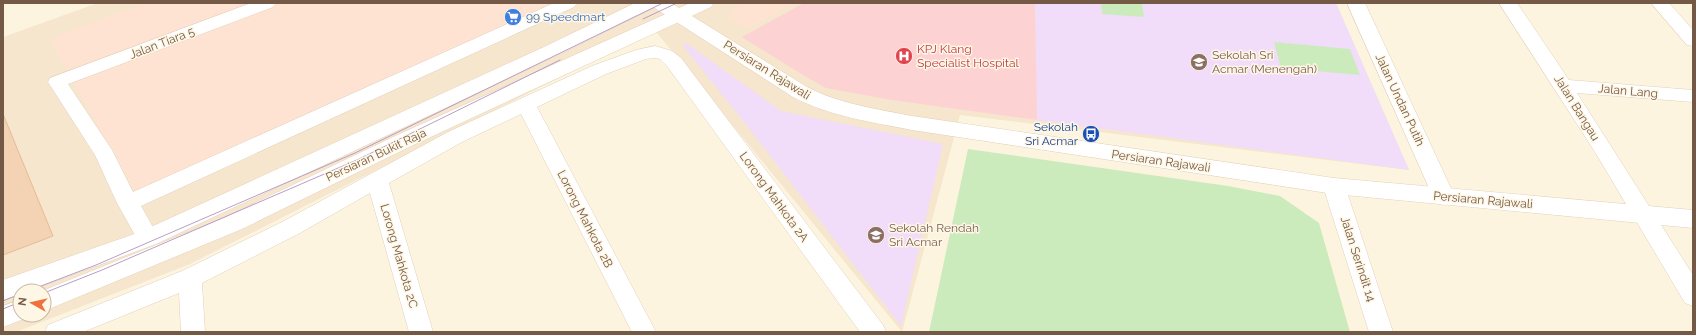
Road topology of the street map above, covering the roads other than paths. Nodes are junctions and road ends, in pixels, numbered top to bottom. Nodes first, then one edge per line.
1 (267, 3) edge
2 (568, 3) edge
3 (649, 3) edge
4 (659, 3) edge
5 (705, 3) edge
6 (1356, 3) edge
7 (1508, 3) edge
8 (1660, 3) edge
9 (678, 16) junction
10 (1693, 41) edge
11 (1563, 86) junction
12 (1693, 96) edge
13 (526, 105) junction
14 (377, 180) junction
15 (1334, 186) junction
16 (1444, 197) junction
17 (128, 204) junction
18 (1644, 215) junction
19 (1693, 219) edge
20 (148, 238) junction
21 (190, 278) junction
22 (3, 290) edge
23 (1693, 296) edge
24 (52, 298) edge
25 (56, 332) edge
26 (193, 332) edge
27 (421, 332) edge
28 (644, 332) edge
29 (874, 332) edge
30 (1381, 332) edge

1 - 17 street, Jalan Tiara 5
2 - 17 street
3 - 20 main road, Persiaran Bukit Raja
4 - 9 main road, Persiaran Rajawali
5 - 9 main road, Persiaran Bukit Raja
6 - 16 street, Jalan Undan Putih
7 - 11 street, Jalan Bangau
8 - 10 street
9 - 15 main road, Persiaran Rajawali
9 - 24 main road, Persiaran Bukit Raja
11 - 12 street, Jalan Lang
11 - 18 street, Jalan Bangau
13 - 14 street
13 - 28 street, Lorong Mahkota 2B
13 - 29 street, Lorong Mahkota 2A
14 - 21 street
14 - 27 street, Lorong Mahkota 2C
15 - 16 main road, Persiaran Rajawali
15 - 30 street, Jalan Serindit 14
16 - 18 main road, Persiaran Rajawali
17 - 20 street
18 - 19 main road, Persiaran Rajawali
18 - 23 street, Jalan Bangau
20 - 22 main road, Persiaran Bukit Raja
21 - 25 street
21 - 26 street

